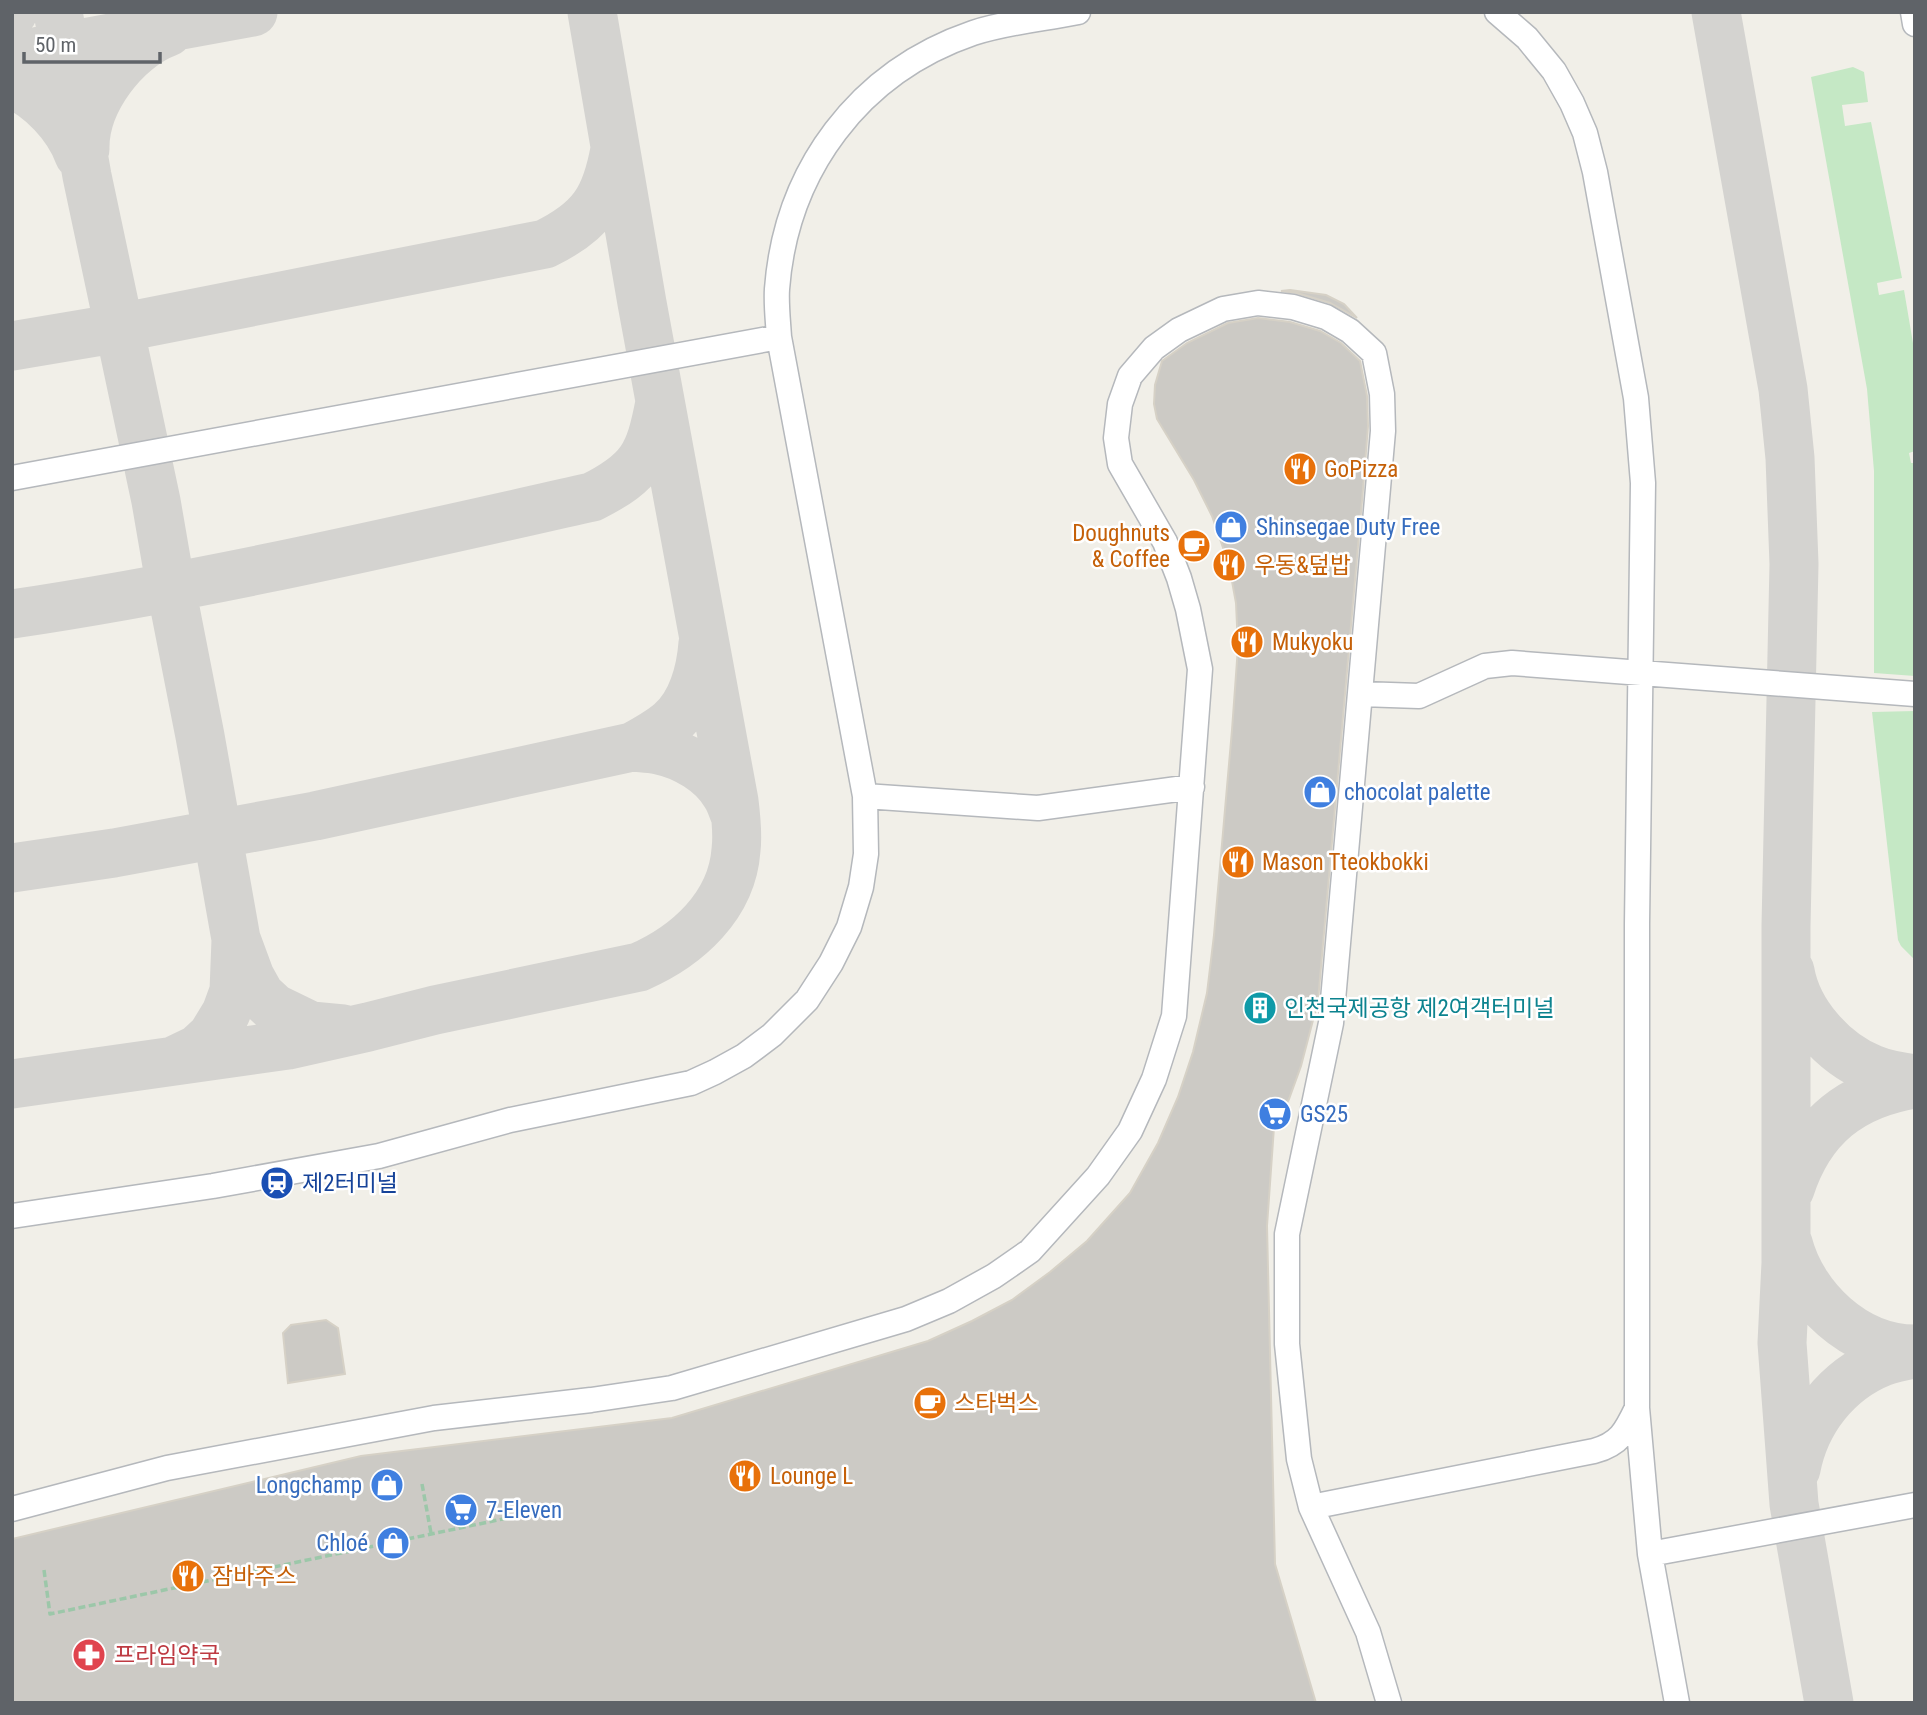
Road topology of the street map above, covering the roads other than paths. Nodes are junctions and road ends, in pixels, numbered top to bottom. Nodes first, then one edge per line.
1 (1077, 12) edge
2 (1497, 12) edge
3 (1913, 12) edge
4 (1915, 24) edge
5 (779, 337) junction
6 (12, 478) edge
7 (1641, 671) junction
8 (1360, 694) junction
9 (1915, 694) edge
10 (1192, 788) junction
11 (865, 796) junction
12 (12, 1216) edge
13 (1637, 1408) junction
14 (1594, 1451) junction
15 (1643, 1486) junction
16 (1915, 1505) edge
17 (1311, 1507) junction
18 (12, 1509) edge
19 (1650, 1554) junction
20 (1389, 1703) edge
21 (1677, 1703) edge

1 - 5 lane
2 - 7 lane
3 - 4 lane
5 - 6 lane
5 - 11 lane
7 - 8 lane
7 - 9 lane
7 - 13 lane
8 - 10 lane
8 - 17 lane
10 - 11 lane
10 - 18 lane
11 - 12 lane
13 - 14 lane
13 - 15 lane
14 - 15 lane
14 - 17 lane
15 - 19 lane
16 - 19 lane
17 - 20 lane
19 - 21 lane

